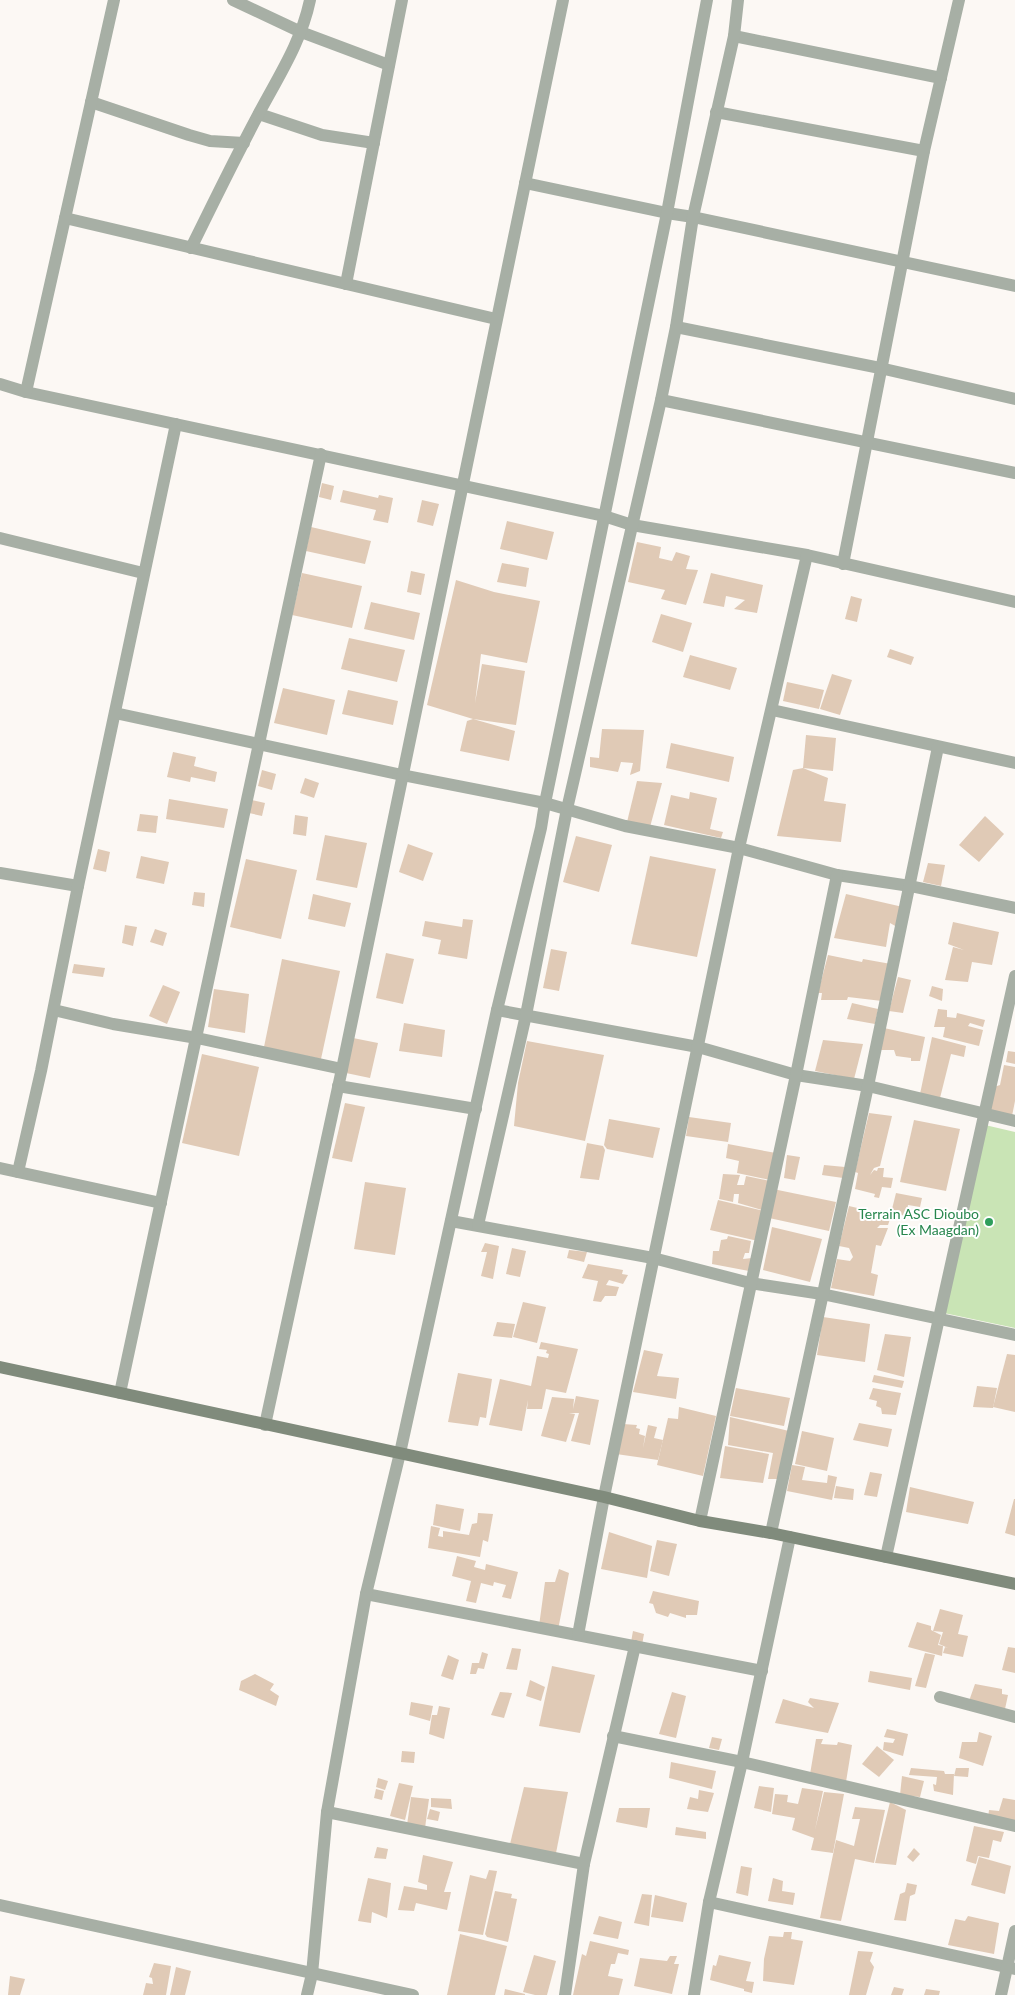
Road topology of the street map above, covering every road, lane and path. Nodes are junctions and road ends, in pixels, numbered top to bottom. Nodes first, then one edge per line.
1 (114, 0) edge
2 (233, 0) edge
3 (310, 0) edge
4 (402, 0) edge
5 (563, 0) edge
6 (707, 0) edge
7 (738, 0) edge
8 (959, 0) edge
9 (301, 32) junction
10 (734, 36) junction
11 (389, 65) junction
12 (941, 78) junction
13 (91, 102) junction
14 (716, 112) junction
15 (259, 114) junction
16 (244, 143) junction
17 (374, 143) junction
18 (924, 151) junction
19 (525, 184) junction
20 (667, 213) junction
21 (693, 217) junction
22 (65, 218) junction
23 (191, 248) junction
24 (904, 262) junction
25 (346, 284) junction
26 (1015, 286) edge
27 (496, 319) junction
28 (676, 327) junction
29 (880, 368) junction
30 (0, 384) edge
31 (26, 392) junction
32 (1015, 399) edge
33 (661, 400) junction
34 (176, 424) junction
35 (868, 442) junction
36 (322, 454) junction
37 (1015, 473) edge
38 (462, 485) junction
39 (604, 516) junction
40 (632, 525) junction
41 (0, 538) edge
42 (807, 555) junction
43 (843, 564) junction
44 (143, 573) junction
45 (1015, 602) edge
46 (772, 710) junction
47 (115, 713) junction
48 (260, 744) junction
49 (938, 747) junction
50 (1015, 763) edge
51 (402, 775) junction
52 (545, 803) junction
53 (567, 809) junction
54 (739, 848) junction
55 (0, 873) edge
56 (837, 875) junction
57 (78, 886) junction
58 (910, 886) junction
59 (1015, 908) edge
60 (1015, 976) edge
61 (54, 1010) junction
62 (497, 1010) junction
63 (526, 1015) junction
64 (197, 1038) junction
65 (698, 1047) junction
66 (342, 1068) junction
67 (796, 1075) junction
68 (338, 1086) junction
69 (868, 1086) junction
70 (476, 1109) junction
71 (984, 1114) junction
72 (1015, 1121) edge
73 (0, 1168) edge
74 (18, 1172) junction
75 (161, 1203) junction
76 (451, 1221) junction
77 (478, 1226) junction
78 (653, 1258) junction
79 (750, 1283) junction
80 (822, 1294) junction
81 (938, 1319) junction
82 (1015, 1335) edge
83 (0, 1368) edge
84 (120, 1393) junction
85 (265, 1425) junction
86 (400, 1453) junction
87 (604, 1497) junction
88 (700, 1521) junction
89 (771, 1533) junction
90 (790, 1537) junction
91 (886, 1557) junction
92 (1015, 1584) edge
93 (366, 1594) junction
94 (578, 1635) junction
95 (635, 1646) junction
96 (762, 1671) junction
97 (940, 1697) dead end
98 (1015, 1717) edge
99 (613, 1736) junction
100 (742, 1762) junction
101 (327, 1812) junction
102 (1015, 1826) edge
103 (584, 1864) junction
104 (709, 1902) junction
105 (0, 1905) edge
106 (1015, 1931) edge
107 (1010, 1968) edge
108 (312, 1974) junction
109 (307, 1995) edge
110 (413, 1995) edge
111 (565, 1995) edge
112 (694, 1995) edge
113 (1001, 1995) edge

1 - 13 street
2 - 9 street
3 - 9 street
4 - 11 street
5 - 19 street
6 - 20 street
7 - 10 street
8 - 12 street
9 - 11 street
9 - 15 street
10 - 12 street
10 - 14 street
11 - 17 street
12 - 18 street
13 - 16 street
13 - 22 street
14 - 18 street
14 - 21 street
15 - 16 street
15 - 17 street
16 - 23 street
17 - 25 street
18 - 24 street
19 - 20 street
19 - 27 street
20 - 21 street
20 - 39 street
21 - 24 street
21 - 28 street
22 - 23 street
22 - 31 street
23 - 25 street
24 - 26 street
24 - 29 street
25 - 27 street
27 - 38 street
28 - 29 street
28 - 33 street
29 - 32 street
29 - 35 street
30 - 31 street
31 - 34 street
33 - 35 street
33 - 40 street
34 - 36 street
34 - 44 street
35 - 37 street
35 - 43 street
36 - 38 street
36 - 48 street
38 - 39 street
38 - 51 street
39 - 40 street
39 - 52 street
40 - 42 street
40 - 53 street
41 - 44 street
42 - 43 street
42 - 46 street
43 - 45 street
44 - 47 street
46 - 49 street
46 - 54 street
47 - 48 street
47 - 57 street
48 - 51 street
48 - 64 street
49 - 50 street
49 - 58 street
51 - 52 street
51 - 66 street
52 - 53 street
52 - 62 street
53 - 54 street
53 - 63 street
54 - 56 street
54 - 65 street
55 - 57 street
56 - 58 street
56 - 67 street
57 - 61 street
58 - 59 street
58 - 69 street
60 - 71 street
61 - 64 street
61 - 74 street
62 - 63 street
62 - 70 street
63 - 65 street
63 - 77 street
64 - 66 street
64 - 75 street
65 - 67 street
65 - 78 street
66 - 68 street
67 - 69 street
67 - 79 street
68 - 70 street
68 - 85 street
69 - 71 street
69 - 80 street
70 - 76 street
71 - 72 street
71 - 81 street
73 - 74 street
74 - 75 street
75 - 84 street
76 - 77 street
76 - 86 street
77 - 78 street
78 - 79 street
78 - 87 street
79 - 80 street
79 - 88 street
80 - 81 street
80 - 89 street
81 - 82 street
81 - 91 street
83 - 84 main road
84 - 85 main road
85 - 86 main road
86 - 87 main road
86 - 93 street
87 - 88 main road
87 - 94 street
88 - 89 main road
89 - 90 main road
90 - 91 main road
90 - 96 street
91 - 92 main road
93 - 94 street
93 - 101 street
94 - 95 street
95 - 96 street
95 - 99 street
96 - 100 street
97 - 98 street
99 - 100 street
99 - 103 street
100 - 102 street
100 - 104 street
101 - 103 street
101 - 108 street
103 - 111 street
104 - 107 street
104 - 112 street
105 - 108 street
106 - 107 street
107 - 113 street
108 - 109 street
108 - 110 street

